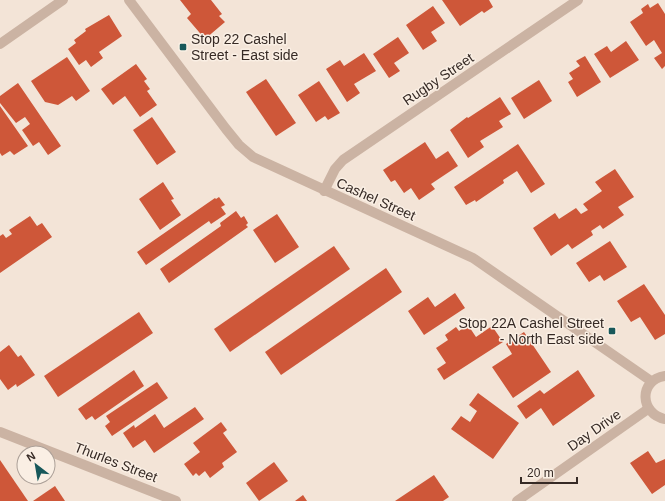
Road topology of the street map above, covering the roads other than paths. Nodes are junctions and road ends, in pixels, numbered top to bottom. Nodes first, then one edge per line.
1 (63, 0) edge
2 (129, 0) edge
3 (578, 0) edge
4 (0, 44) edge
5 (324, 191) junction
6 (665, 376) edge
7 (651, 381) junction
8 (648, 409) junction
9 (665, 419) edge
10 (0, 432) edge
11 (176, 501) edge
12 (517, 501) edge

1 - 4 street
2 - 5 street, Cashel Street
3 - 5 street, Rugby Street
5 - 7 street, Cashel Street
6 - 7 street
7 - 8 street
8 - 9 street
8 - 12 street, Day Drive
10 - 11 street, Thurles Street

